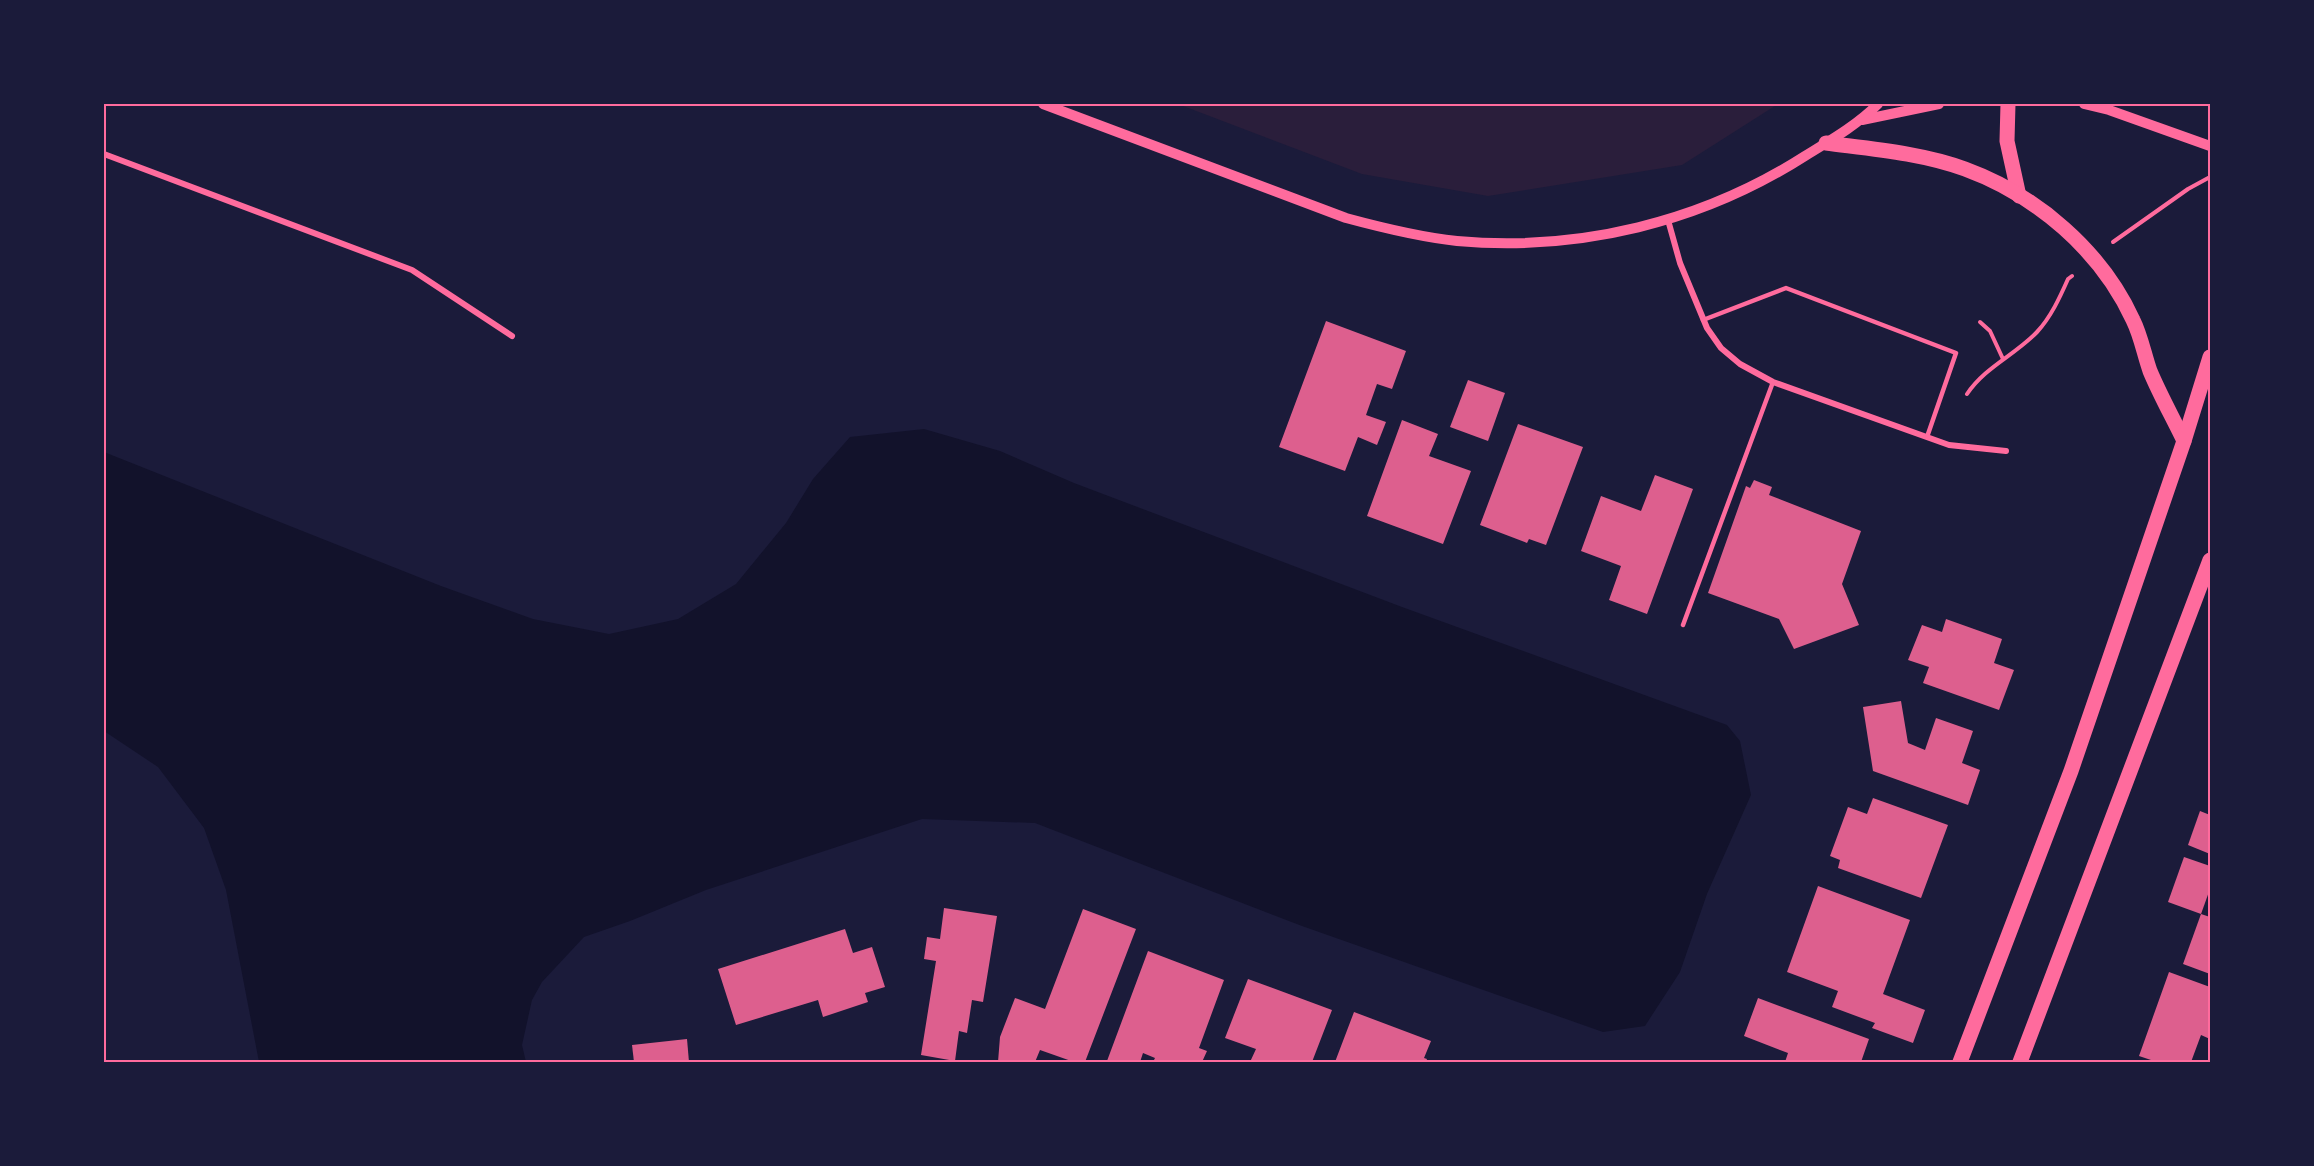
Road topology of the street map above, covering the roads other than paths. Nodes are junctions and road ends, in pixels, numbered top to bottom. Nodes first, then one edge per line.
1 (1044, 104) edge
2 (1878, 104) edge
3 (1939, 104) edge
4 (2007, 104) edge
5 (2085, 104) edge
6 (1862, 120) junction
7 (1826, 143) junction
8 (2211, 146) edge
9 (104, 154) edge
10 (2019, 196) junction
11 (1668, 220) junction
12 (1703, 320) junction
13 (512, 336) dead end
14 (2211, 357) edge
15 (1773, 382) junction
16 (1926, 437) junction
17 (2184, 441) junction
18 (2006, 451) dead end
19 (2211, 560) edge
20 (1683, 625) dead end
21 (1960, 1062) edge
22 (2020, 1062) edge

1 - 11 street
2 - 6 street
3 - 6 street
4 - 10 main road
5 - 8 street
6 - 7 street
7 - 10 main road
7 - 11 street
9 - 13 street
10 - 17 main road
11 - 12 street
12 - 15 street
12 - 16 lane
14 - 17 main road
15 - 16 street
15 - 20 lane
16 - 18 street
17 - 21 main road
19 - 22 main road

